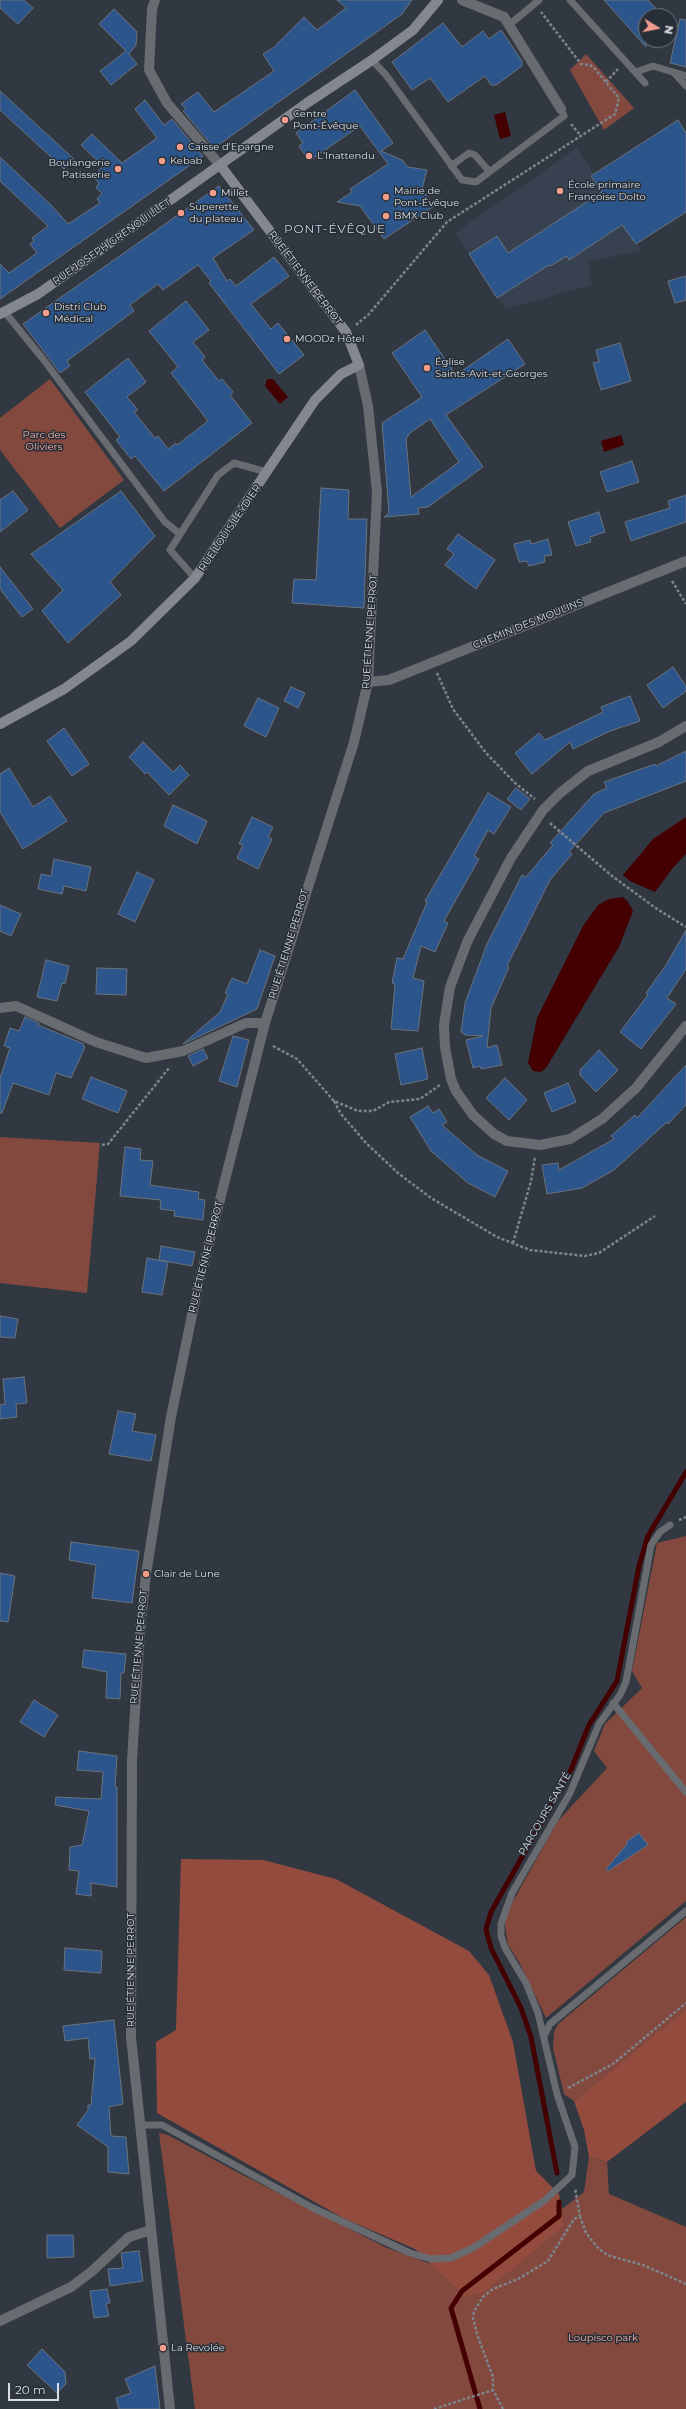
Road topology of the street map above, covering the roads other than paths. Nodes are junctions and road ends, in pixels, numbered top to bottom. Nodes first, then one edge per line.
1 (155, 0) edge
2 (438, 0) edge
3 (462, 0) edge
4 (570, 0) edge
5 (537, 2) edge
6 (509, 25) junction
7 (372, 60) junction
8 (636, 72) junction
9 (674, 72) junction
10 (686, 76) edge
11 (645, 83) dead end
12 (686, 86) edge
13 (561, 108) joint
14 (220, 166) junction
15 (451, 166) junction
16 (489, 171) junction
17 (2, 313) edge
18 (359, 365) junction
19 (267, 472) junction
20 (180, 534) junction
21 (686, 561) edge
22 (195, 578) junction
23 (368, 682) junction
24 (0, 724) edge
25 (686, 726) edge
26 (0, 1008) edge
27 (264, 1023) junction
28 (686, 1026) edge
29 (670, 1525) dead end
30 (613, 1703) junction
31 (686, 1792) edge
32 (686, 1910) edge
33 (544, 2036) junction
34 (140, 2125) junction
35 (151, 2230) junction
36 (0, 2321) edge
37 (170, 2409) edge

1 - 14 street
2 - 7 street, RUE JOSEPH GRENOUILLET
3 - 6 street
4 - 8 lane
5 - 6 lane
6 - 13 street
7 - 14 street, RUE JOSEPH GRENOUILLET
7 - 15 lane
8 - 9 lane
8 - 11 lane
9 - 10 lane
9 - 12 lane
13 - 16 lane
14 - 17 street, RUE JOSEPH GRENOUILLET
14 - 18 street, RUE ÉTIENNE PERROT
15 - 16 lane
15 - 16 lane
17 - 20 lane
18 - 19 street, RUE LOUIS LEYDIER
18 - 23 street, RUE ÉTIENNE PERROT
19 - 20 lane
19 - 22 street, RUE LOUIS LEYDIER
20 - 22 lane
21 - 23 street, CHEMIN DES MOULINS
22 - 24 street, RUE LOUIS LEYDIER
23 - 27 street, RUE ÉTIENNE PERROT
25 - 28 street
26 - 27 street
27 - 34 street, RUE ÉTIENNE PERROT
29 - 30 lane, PARCOURS SANTÉ
30 - 31 lane
30 - 33 lane, PARCOURS SANTÉ
32 - 33 lane
33 - 34 lane, PARCOURS SANTÉ
34 - 35 street, RUE ÉTIENNE PERROT
35 - 36 street
35 - 37 street, RUE ÉTIENNE PERROT

